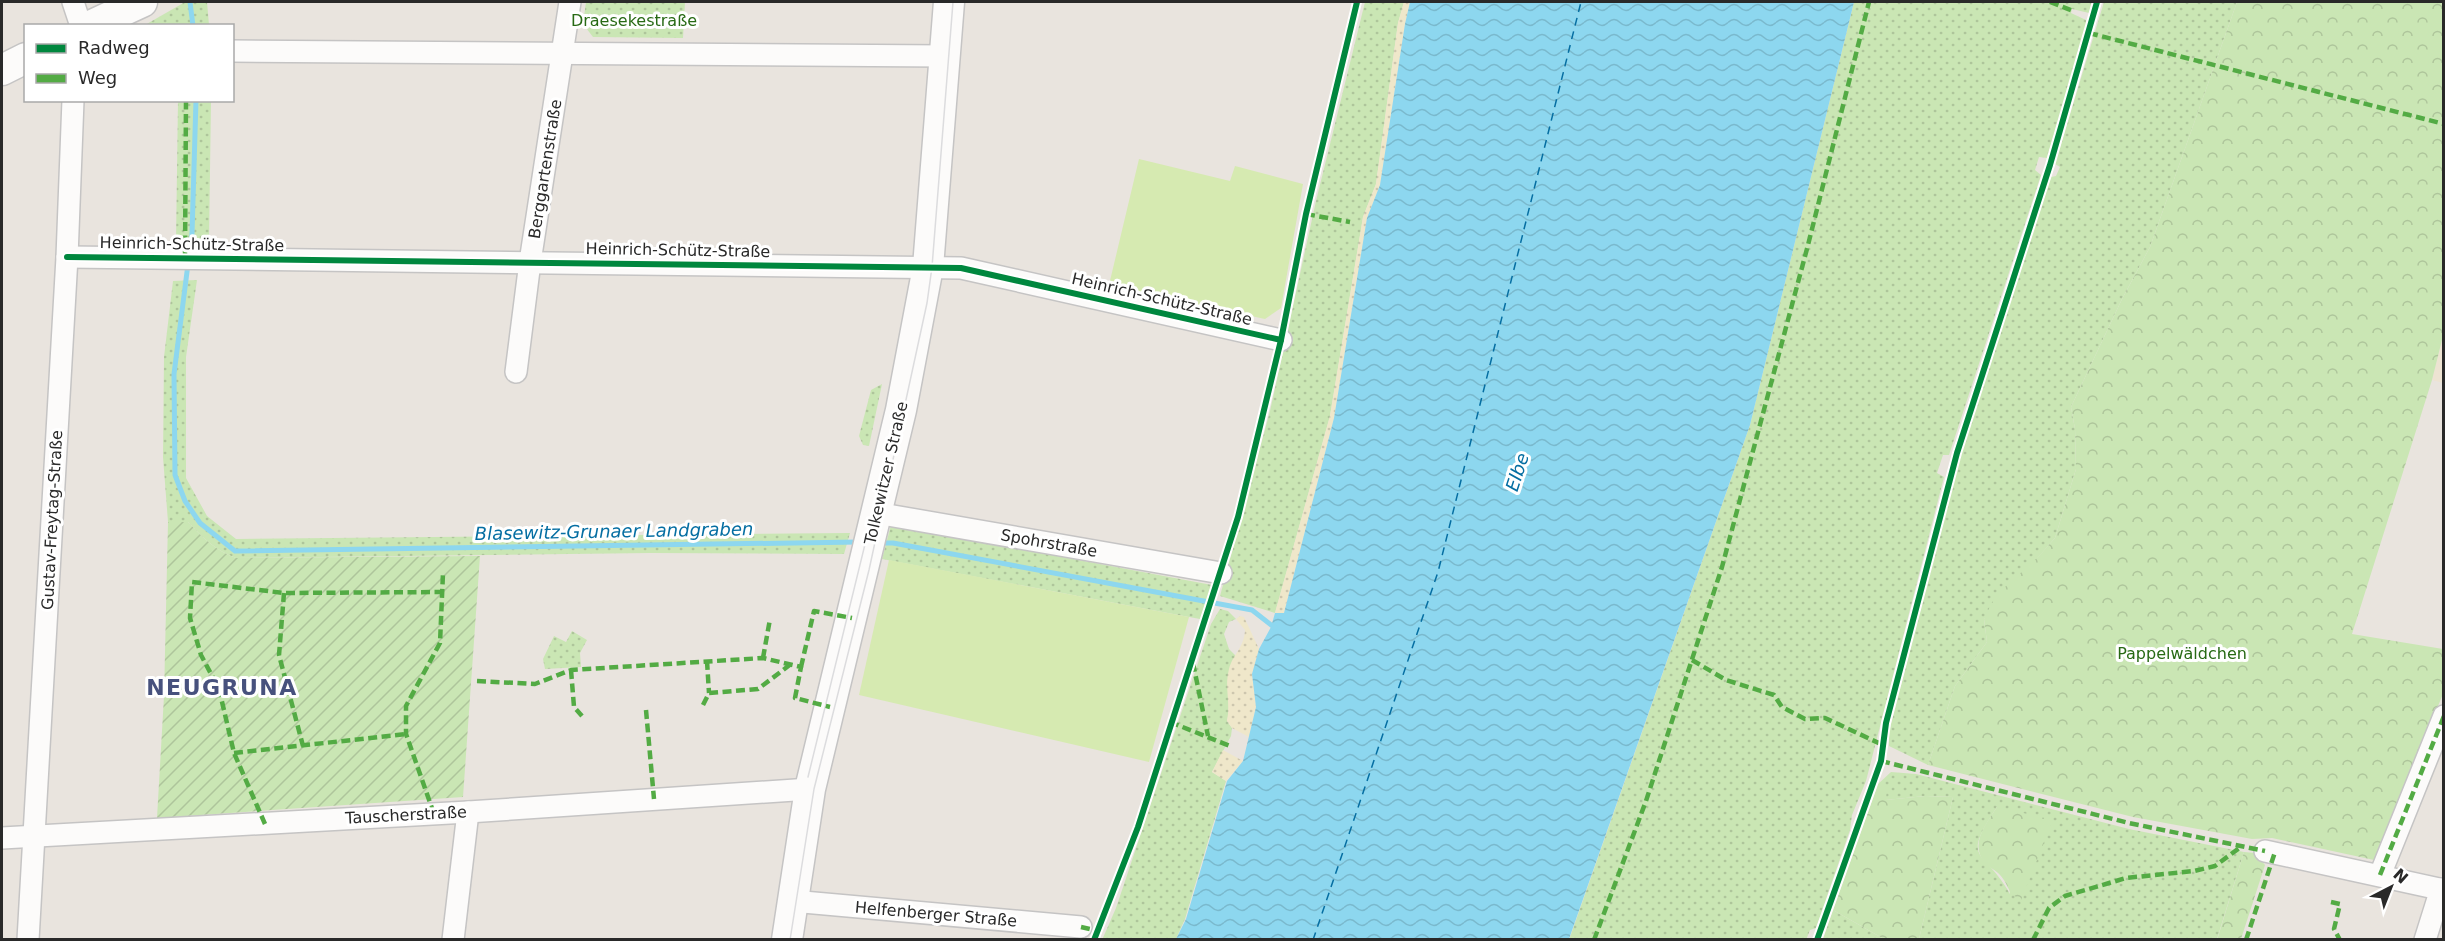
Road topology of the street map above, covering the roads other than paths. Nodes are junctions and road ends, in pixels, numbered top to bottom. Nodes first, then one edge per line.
1 (73, 2) edge
2 (142, 2) edge
3 (570, 2) edge
4 (949, 2) edge
5 (80, 24) edge
6 (94, 24) edge
7 (234, 51) edge
8 (563, 55) junction
9 (946, 56) junction
10 (24, 59) edge
11 (2, 70) edge
12 (73, 102) edge
13 (67, 257) junction
14 (530, 262) junction
15 (928, 267) junction
16 (1281, 340) dead end
17 (516, 372) dead end
18 (876, 517) junction
19 (1221, 573) dead end
20 (2444, 716) edge
21 (810, 789) junction
22 (468, 812) junction
23 (35, 837) junction
24 (2, 838) edge
25 (2265, 851) dead end
26 (2380, 875) junction
27 (2442, 889) edge
28 (792, 900) junction
29 (1081, 927) dead end
30 (28, 939) edge
31 (453, 939) edge
32 (787, 939) edge
33 (2425, 939) edge

1 - 5 street
2 - 6 main road
3 - 8 street, Berggartenstraße
4 - 9 main road, Tolkewitzer Straße
7 - 8 street
8 - 9 street
8 - 14 street, Berggartenstraße
9 - 15 main road, Tolkewitzer Straße
10 - 11 main road
12 - 13 street, Gustav-Freytag-Straße
13 - 14 street, Heinrich-Schütz-Straße
13 - 23 street, Gustav-Freytag-Straße
14 - 15 street, Heinrich-Schütz-Straße
14 - 17 street, Berggartenstraße
15 - 16 street, Heinrich-Schütz-Straße
15 - 18 main road, Tolkewitzer Straße
18 - 19 street, Spohrstraße
18 - 21 main road, Tolkewitzer Straße
20 - 26 street
21 - 22 street, Tauscherstraße
21 - 28 main road, Tolkewitzer Straße
22 - 23 street, Tauscherstraße
22 - 31 street
23 - 24 street, Tauscherstraße
23 - 30 street, Gustav-Freytag-Straße
25 - 26 street
26 - 27 street
27 - 33 street
28 - 29 street, Helfenberger Straße
28 - 32 main road, Tolkewitzer Straße

